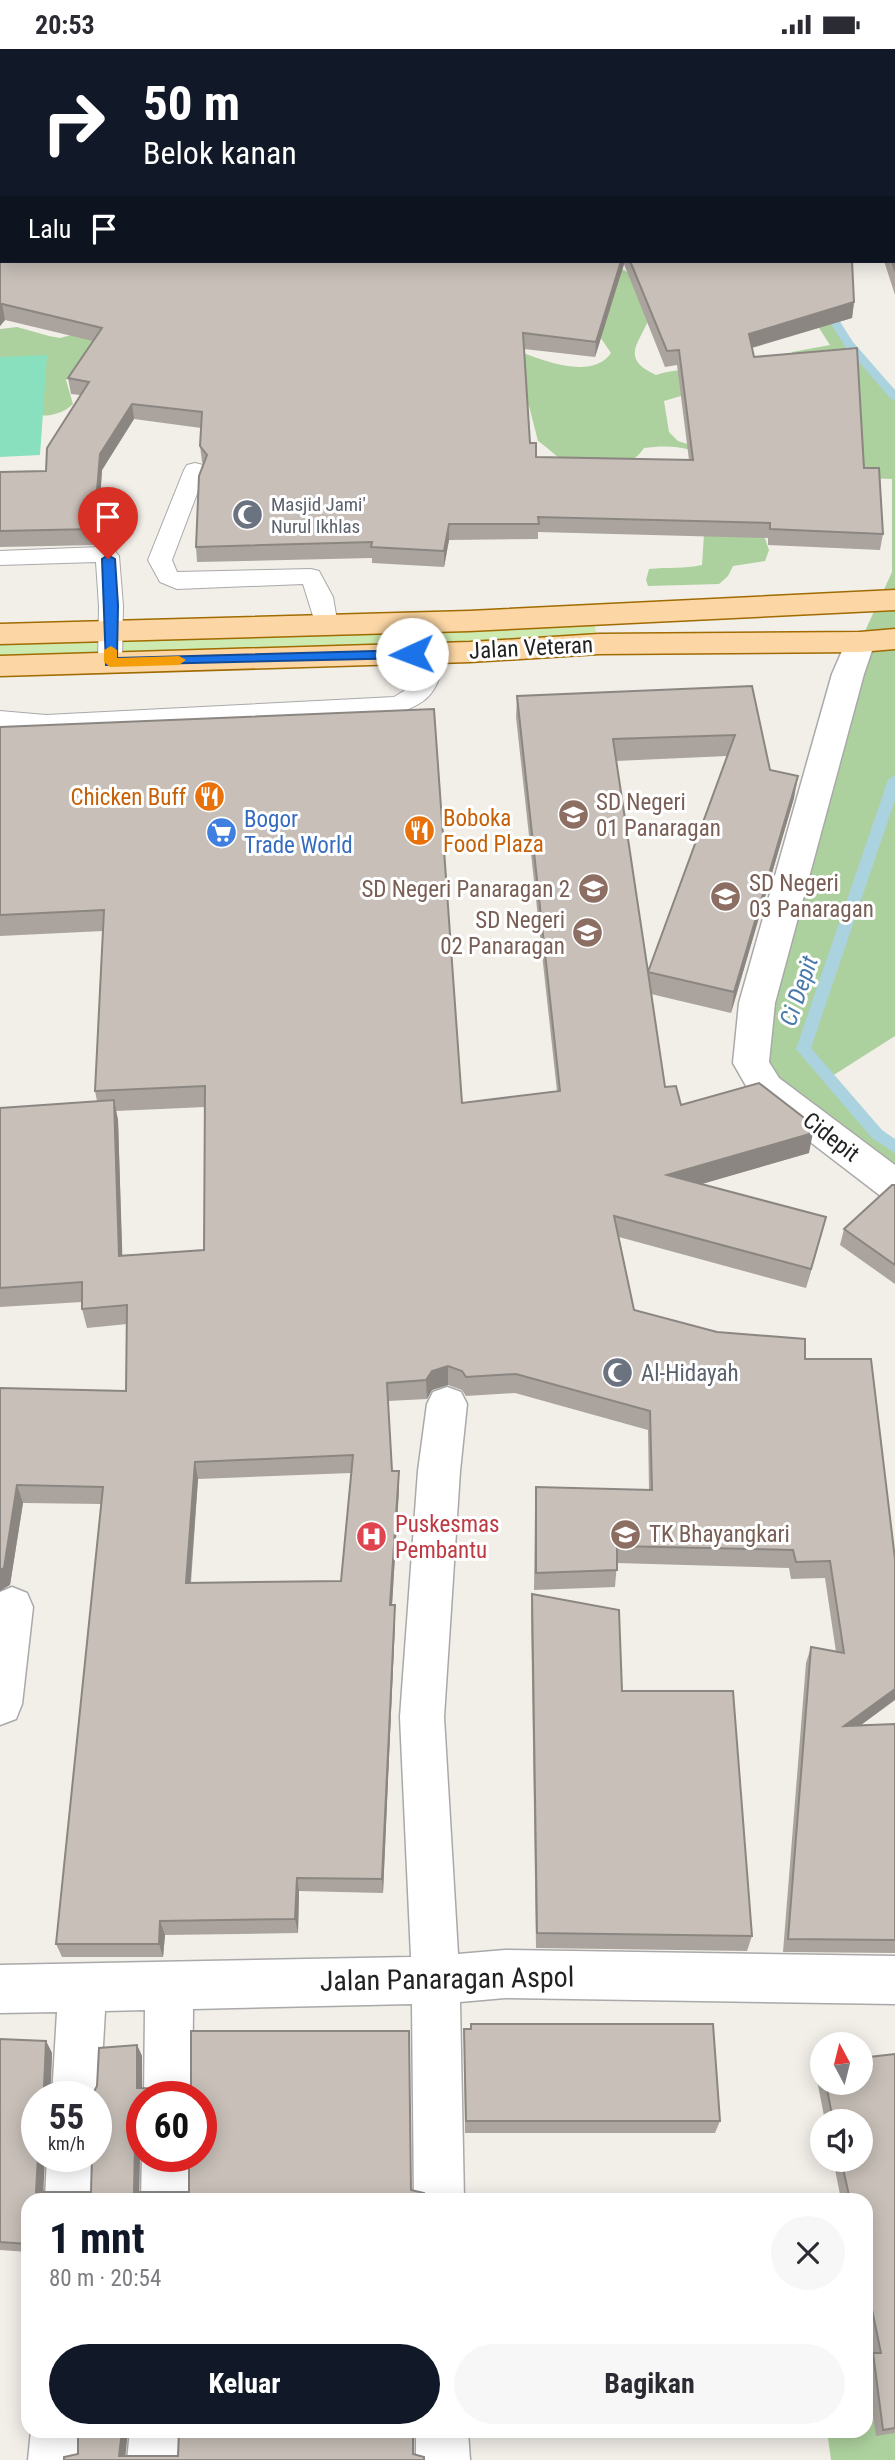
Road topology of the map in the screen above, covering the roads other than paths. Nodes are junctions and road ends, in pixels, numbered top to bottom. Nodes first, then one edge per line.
1 (195, 470) dead end
2 (0, 558) edge
3 (895, 600) edge
4 (326, 626) junction
5 (111, 632) junction
6 (0, 634) edge
7 (895, 639) edge
8 (860, 642) junction
9 (434, 653) junction
10 (110, 662) junction
11 (0, 666) edge
12 (0, 719) edge
13 (895, 1187) edge
14 (447, 1404) dead end
15 (12, 1607) dead end
16 (0, 1704) edge
17 (436, 1980) junction
18 (895, 1980) edge
19 (169, 1985) junction
20 (82, 1988) junction
21 (0, 1989) edge
22 (77, 2081) edge
23 (167, 2081) edge
24 (71, 2172) edge
25 (167, 2172) edge
26 (70, 2193) edge
27 (166, 2193) edge
28 (439, 2193) edge
29 (57, 2438) edge
30 (155, 2438) edge
31 (442, 2438) edge
32 (55, 2460) edge
33 (153, 2460) edge
34 (443, 2460) edge

1 - 4 lane
2 - 5 lane
3 - 4 main road, Jalan Veteran
4 - 5 main road, Jalan Veteran
5 - 6 main road, Jalan Veteran
5 - 10 lane
7 - 8 main road, Jalan Veteran
8 - 9 main road, Jalan Veteran
8 - 13 street, Cidepit
9 - 10 main road, Jalan Veteran
9 - 12 lane
10 - 11 main road, Jalan Veteran
14 - 17 street
15 - 16 street
17 - 18 street, Jalan Panaragan Aspol
17 - 19 street, Jalan Panaragan Aspol
17 - 28 street
19 - 20 street, Jalan Panaragan Aspol
19 - 23 street
20 - 21 street, Jalan Panaragan Aspol
20 - 22 street
24 - 26 street
25 - 27 street
29 - 32 street
30 - 33 street
31 - 34 street

